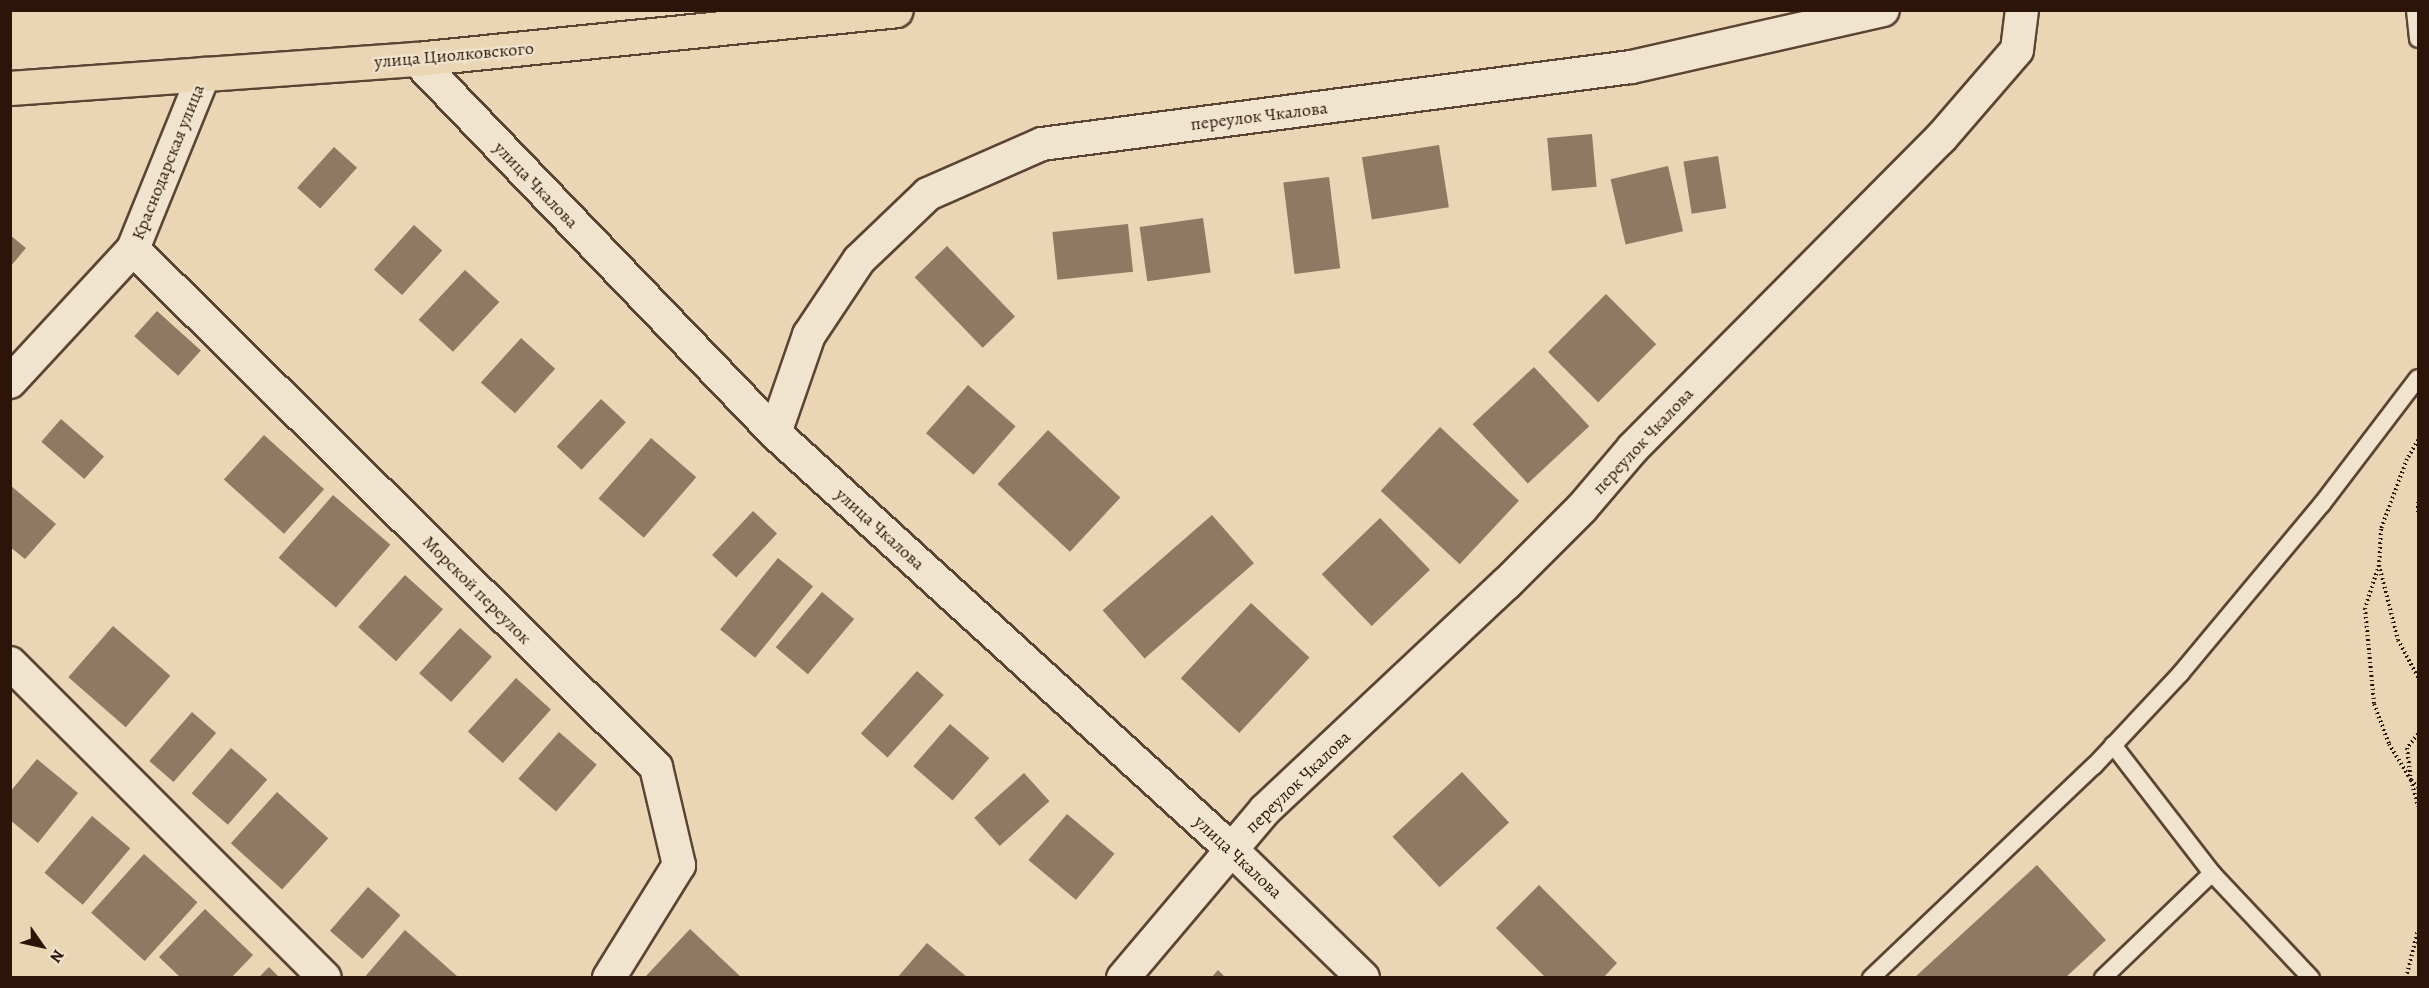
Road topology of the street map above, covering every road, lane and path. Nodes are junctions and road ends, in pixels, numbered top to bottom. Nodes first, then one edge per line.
1 (896, 10) edge
2 (1883, 10) edge
3 (2022, 10) edge
4 (2415, 10) edge
5 (2418, 39) edge
6 (416, 59) junction
7 (204, 74) junction
8 (10, 88) edge
9 (132, 249) junction
10 (2418, 378) edge
11 (10, 382) edge
12 (775, 433) junction
13 (2418, 440) edge
14 (2418, 502) edge
15 (2418, 514) edge
16 (2379, 565) junction
17 (10, 663) edge
18 (2418, 677) edge
19 (2418, 734) edge
20 (2114, 745) junction
21 (2411, 780) junction
22 (2418, 787) edge
23 (2418, 806) edge
24 (1232, 850) junction
25 (2212, 873) junction
26 (2418, 930) edge
27 (325, 978) edge
28 (609, 978) edge
29 (1123, 978) edge
30 (1363, 978) edge
31 (1871, 978) edge
32 (2103, 978) edge
33 (2311, 978) edge
34 (2406, 978) edge

1 - 6 main road, улица Циолковского
2 - 12 street, переулок Чкалова
3 - 24 street, переулок Чкалова
4 - 5 lane
6 - 7 main road, улица Циолковского
6 - 12 street, улица Чкалова
7 - 8 main road, улица Циолковского
7 - 9 street, Краснодарская улица
9 - 11 street, Краснодарская улица
9 - 28 street, Морской переулок
10 - 20 lane
12 - 24 street, улица Чкалова
13 - 16 path
14 - 15 path
16 - 18 path
16 - 21 path
17 - 27 street
19 - 21 path
20 - 25 lane
20 - 31 lane
21 - 22 path
21 - 23 path
24 - 29 street, переулок Чкалова
24 - 30 street, улица Чкалова
25 - 32 lane
25 - 33 lane
26 - 34 path

